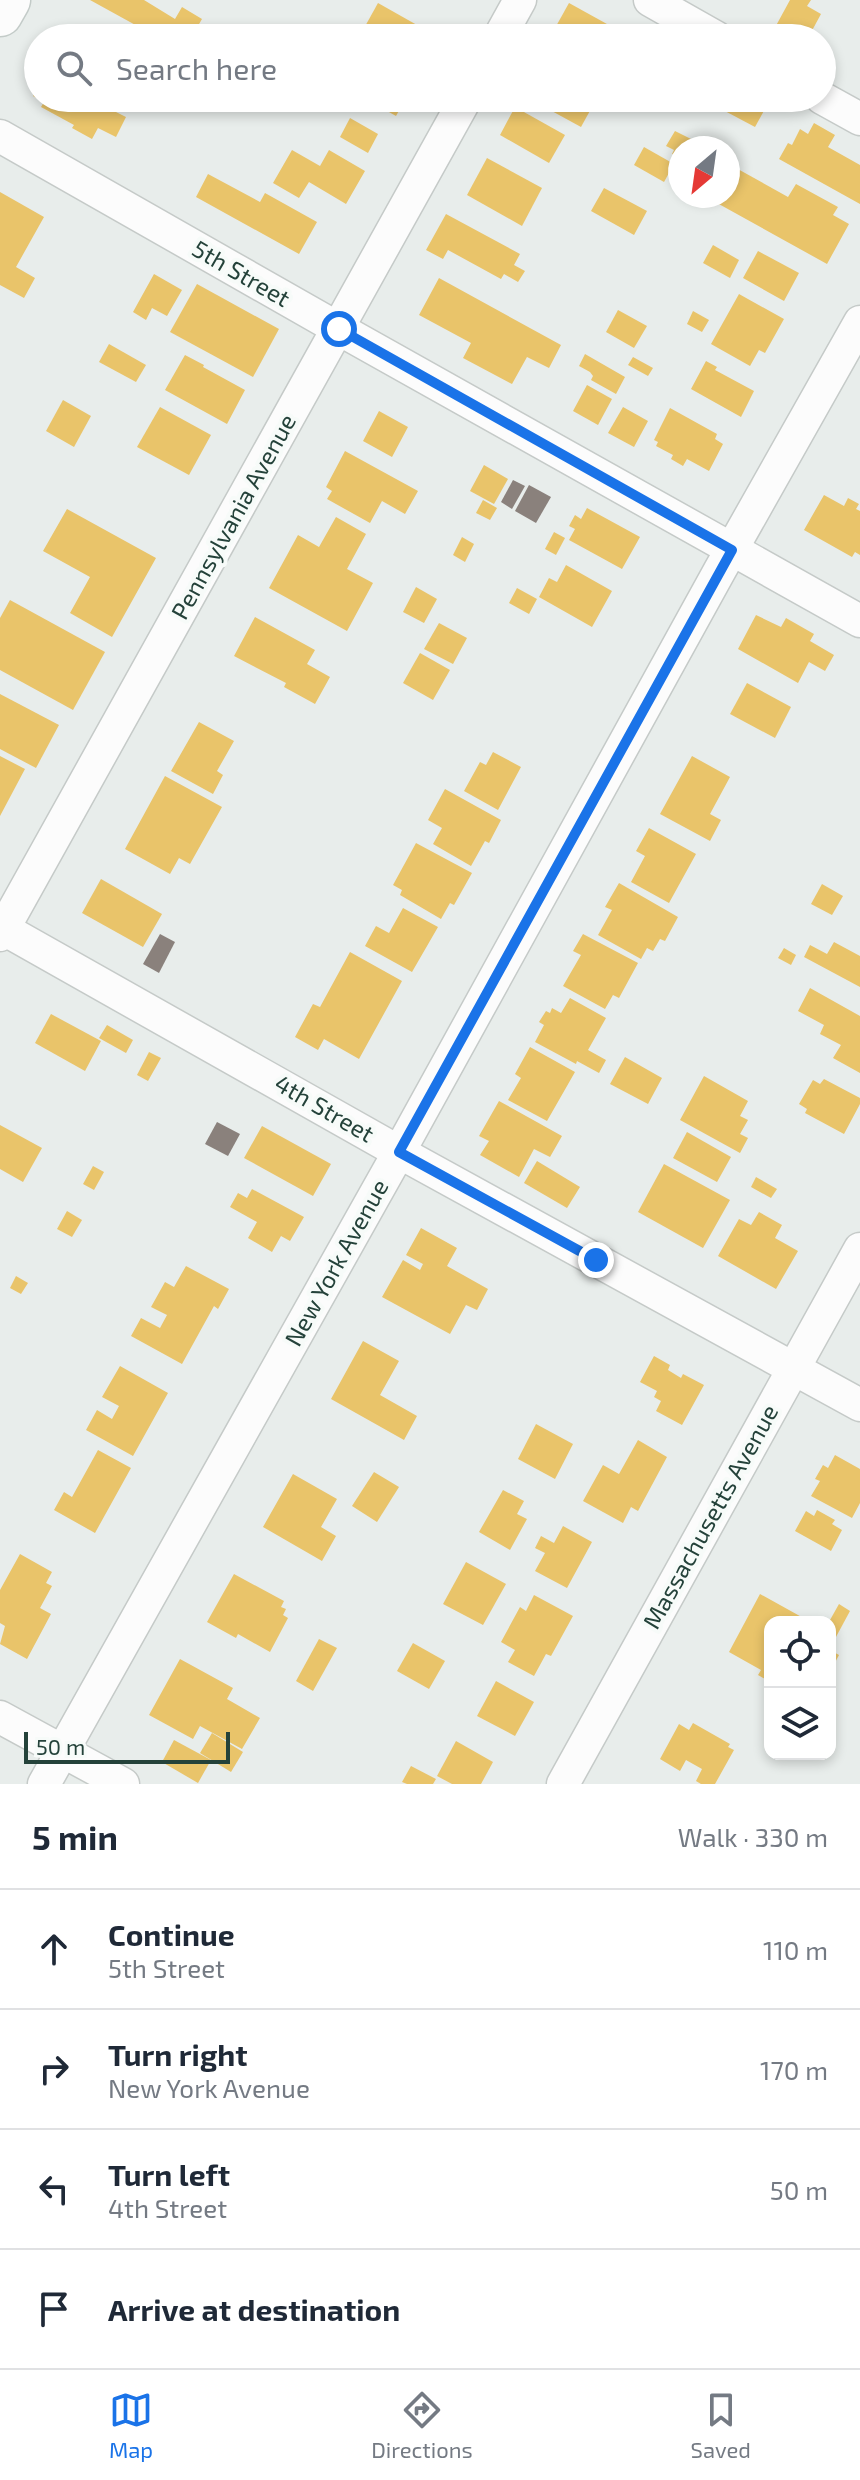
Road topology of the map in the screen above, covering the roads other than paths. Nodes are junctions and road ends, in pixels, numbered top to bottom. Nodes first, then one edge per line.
1 (8, 0) edge
2 (520, 0) edge
3 (650, 0) edge
4 (0, 14) edge
5 (507, 24) edge
6 (692, 24) edge
7 (836, 106) edge
8 (458, 112) edge
9 (860, 119) edge
10 (0, 136) edge
11 (860, 322) edge
12 (339, 329) junction
13 (732, 550) junction
14 (860, 621) edge
15 (1, 930) edge
16 (399, 1152) junction
17 (860, 1249) edge
18 (794, 1368) junction
19 (860, 1405) edge
20 (0, 1717) edge
21 (62, 1751) junction
22 (44, 1784) edge
23 (123, 1784) edge
24 (563, 1784) edge

1 - 4 main road
2 - 5 street
3 - 6 street
7 - 9 street
8 - 12 street, Pennsylvania Avenue
10 - 12 street, 5th Street
11 - 13 street, New York Avenue
12 - 13 street, 5th Street
12 - 15 street, Pennsylvania Avenue
13 - 14 street, 5th Street
13 - 16 street, New York Avenue
15 - 16 street, 4th Street
16 - 18 street, 4th Street
16 - 21 street, New York Avenue
17 - 18 street, Massachusetts Avenue
18 - 19 street, 4th Street
18 - 24 street, Massachusetts Avenue
20 - 21 street
21 - 22 street, New York Avenue
21 - 23 street

